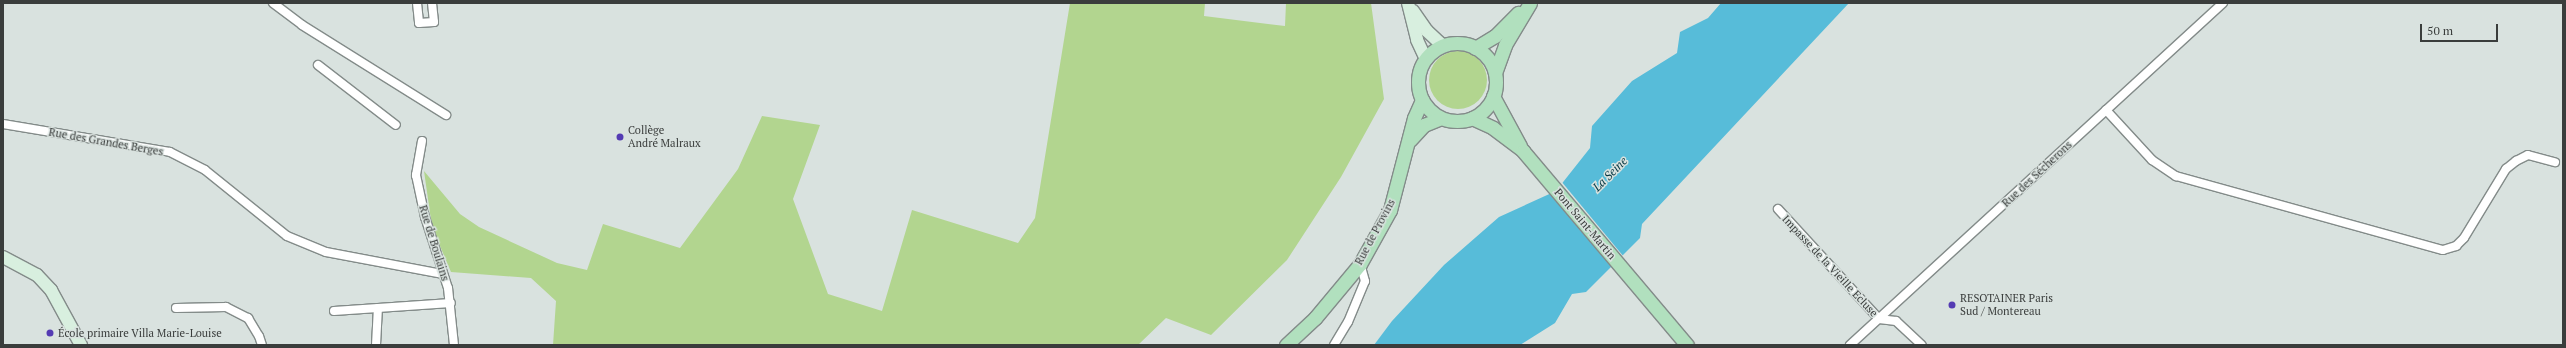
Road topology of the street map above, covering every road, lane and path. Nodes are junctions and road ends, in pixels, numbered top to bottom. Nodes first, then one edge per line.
1 (273, 3) edge
2 (417, 3) edge
3 (432, 3) edge
4 (1408, 3) edge
5 (1529, 3) edge
6 (2223, 3) edge
7 (1443, 46) junction
8 (1475, 48) junction
9 (1426, 59) junction
10 (318, 65) dead end
11 (1495, 73) junction
12 (1493, 96) junction
13 (1422, 100) junction
14 (2106, 110) junction
15 (446, 115) dead end
16 (1441, 118) junction
17 (1472, 118) junction
18 (3, 124) edge
19 (396, 125) dead end
20 (422, 141) dead end
21 (1409, 142) junction
22 (1523, 151) junction
23 (2556, 162) dead end
24 (1778, 209) dead end
25 (3, 257) edge
26 (1360, 264) junction
27 (442, 274) junction
28 (451, 303) junction
29 (176, 308) dead end
30 (378, 308) junction
31 (334, 311) dead end
32 (1879, 319) junction
33 (81, 345) edge
34 (262, 345) edge
35 (376, 345) edge
36 (454, 345) edge
37 (1286, 345) edge
38 (1334, 345) edge
39 (1687, 345) edge
40 (1850, 345) edge
41 (1922, 345) edge

1 - 15 street
2 - 3 street
4 - 7 street
4 - 9 street
5 - 8 main road
5 - 11 main road
6 - 14 street, Rue des Sécherons
7 - 8 main road
7 - 9 main road
8 - 11 main road
9 - 13 main road
10 - 19 street
11 - 12 main road
12 - 17 main road
12 - 22 main road
13 - 16 main road
13 - 21 main road, Rue de Provins
14 - 23 street
14 - 32 street, Rue des Sécherons
16 - 17 main road
16 - 21 main road, Rue de Provins
17 - 22 main road
18 - 27 street, Rue des Grandes Berges
20 - 27 street, Rue de Boulains
21 - 26 main road, Rue de Provins
22 - 39 main road, Pont Saint-Martin
24 - 32 street, Impasse de la Vieille Ecluse
25 - 33 street
26 - 37 main road, Rue de Provins
26 - 38 street
27 - 28 street, Rue de Boulains
28 - 30 street
28 - 36 street, Rue de Boulains
29 - 34 street
30 - 31 street
30 - 35 street
32 - 40 street, Rue des Sécherons
32 - 41 street, Impasse de la Vieille Ecluse

